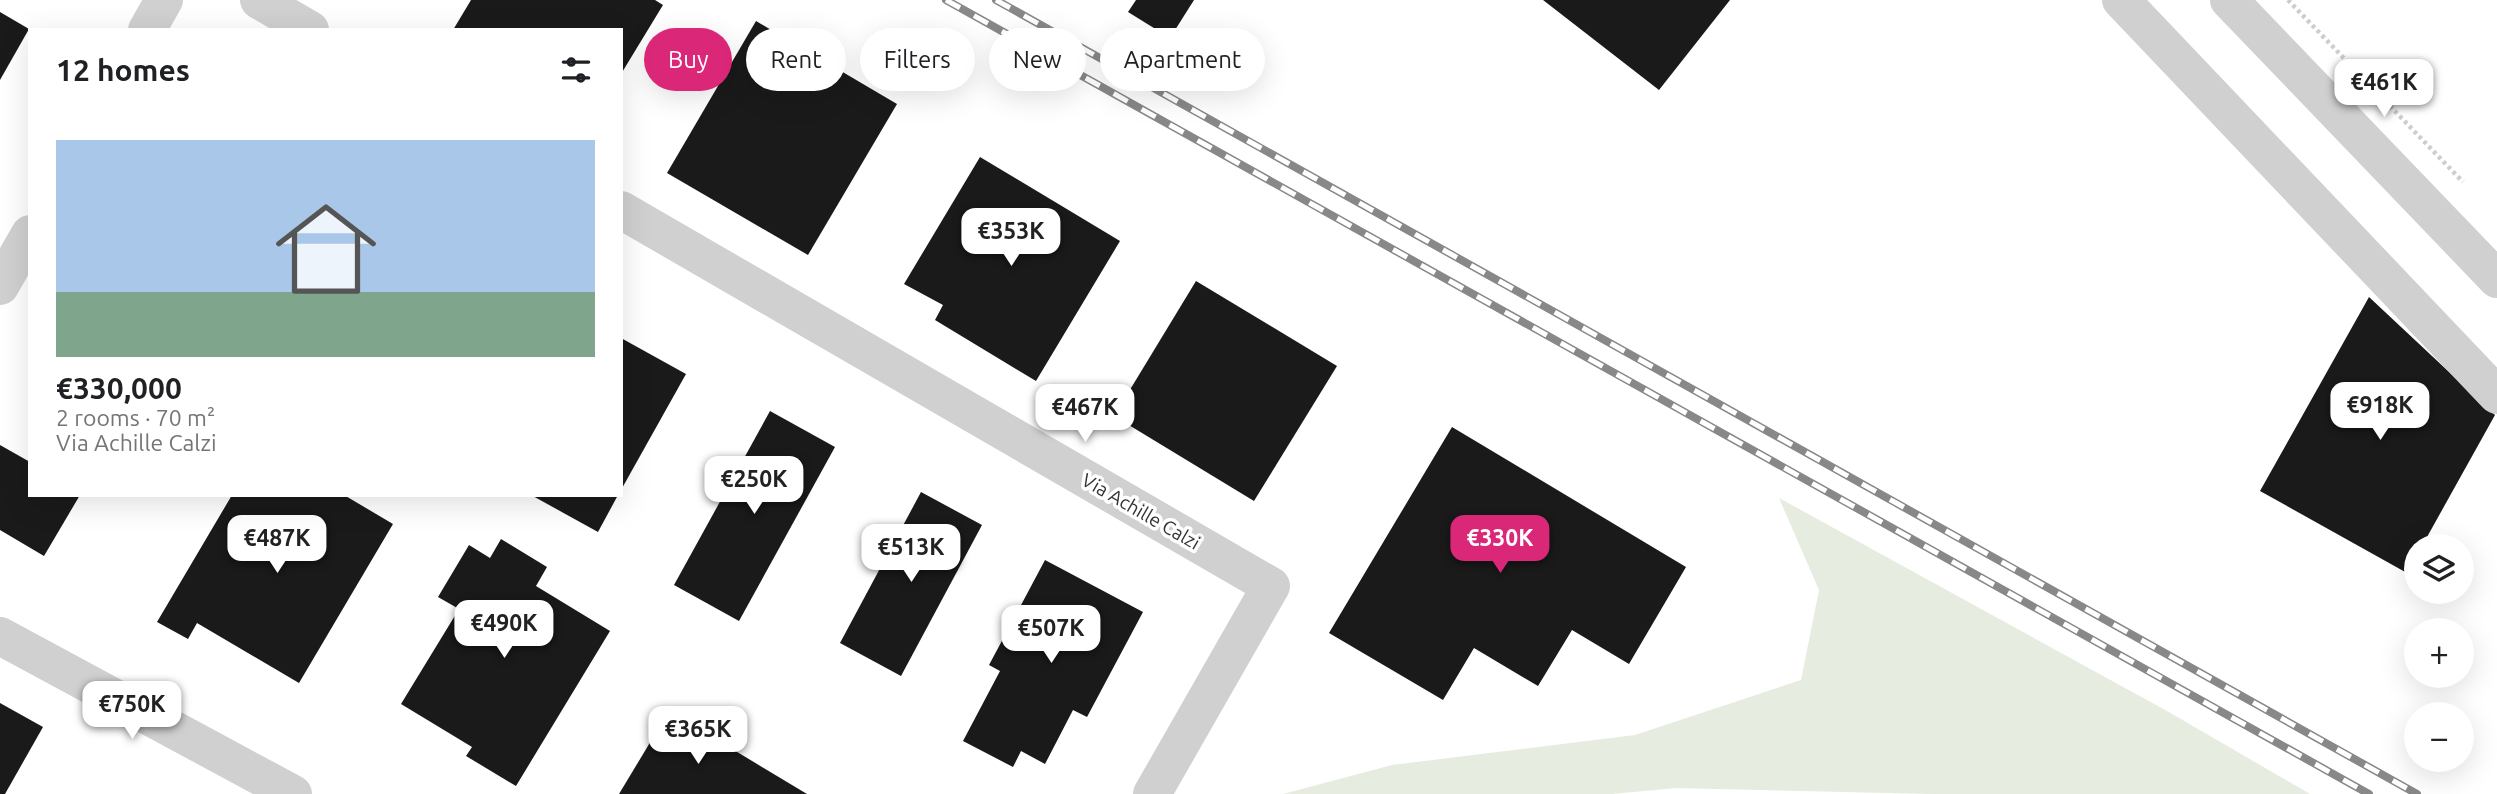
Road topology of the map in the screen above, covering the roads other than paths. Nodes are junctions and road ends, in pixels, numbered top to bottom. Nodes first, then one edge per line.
1 (164, 0) edge
2 (259, 0) edge
3 (2121, 0) edge
4 (2229, 0) edge
5 (148, 28) edge
6 (307, 28) edge
7 (623, 211) edge
8 (28, 237) edge
9 (2497, 279) edge
10 (0, 286) edge
11 (2497, 395) edge
12 (0, 636) edge
13 (293, 794) edge
14 (1152, 794) edge

1 - 5 street
2 - 6 street
3 - 11 street
4 - 9 street
7 - 14 street, Via Achille Calzi
8 - 10 street
12 - 13 street

